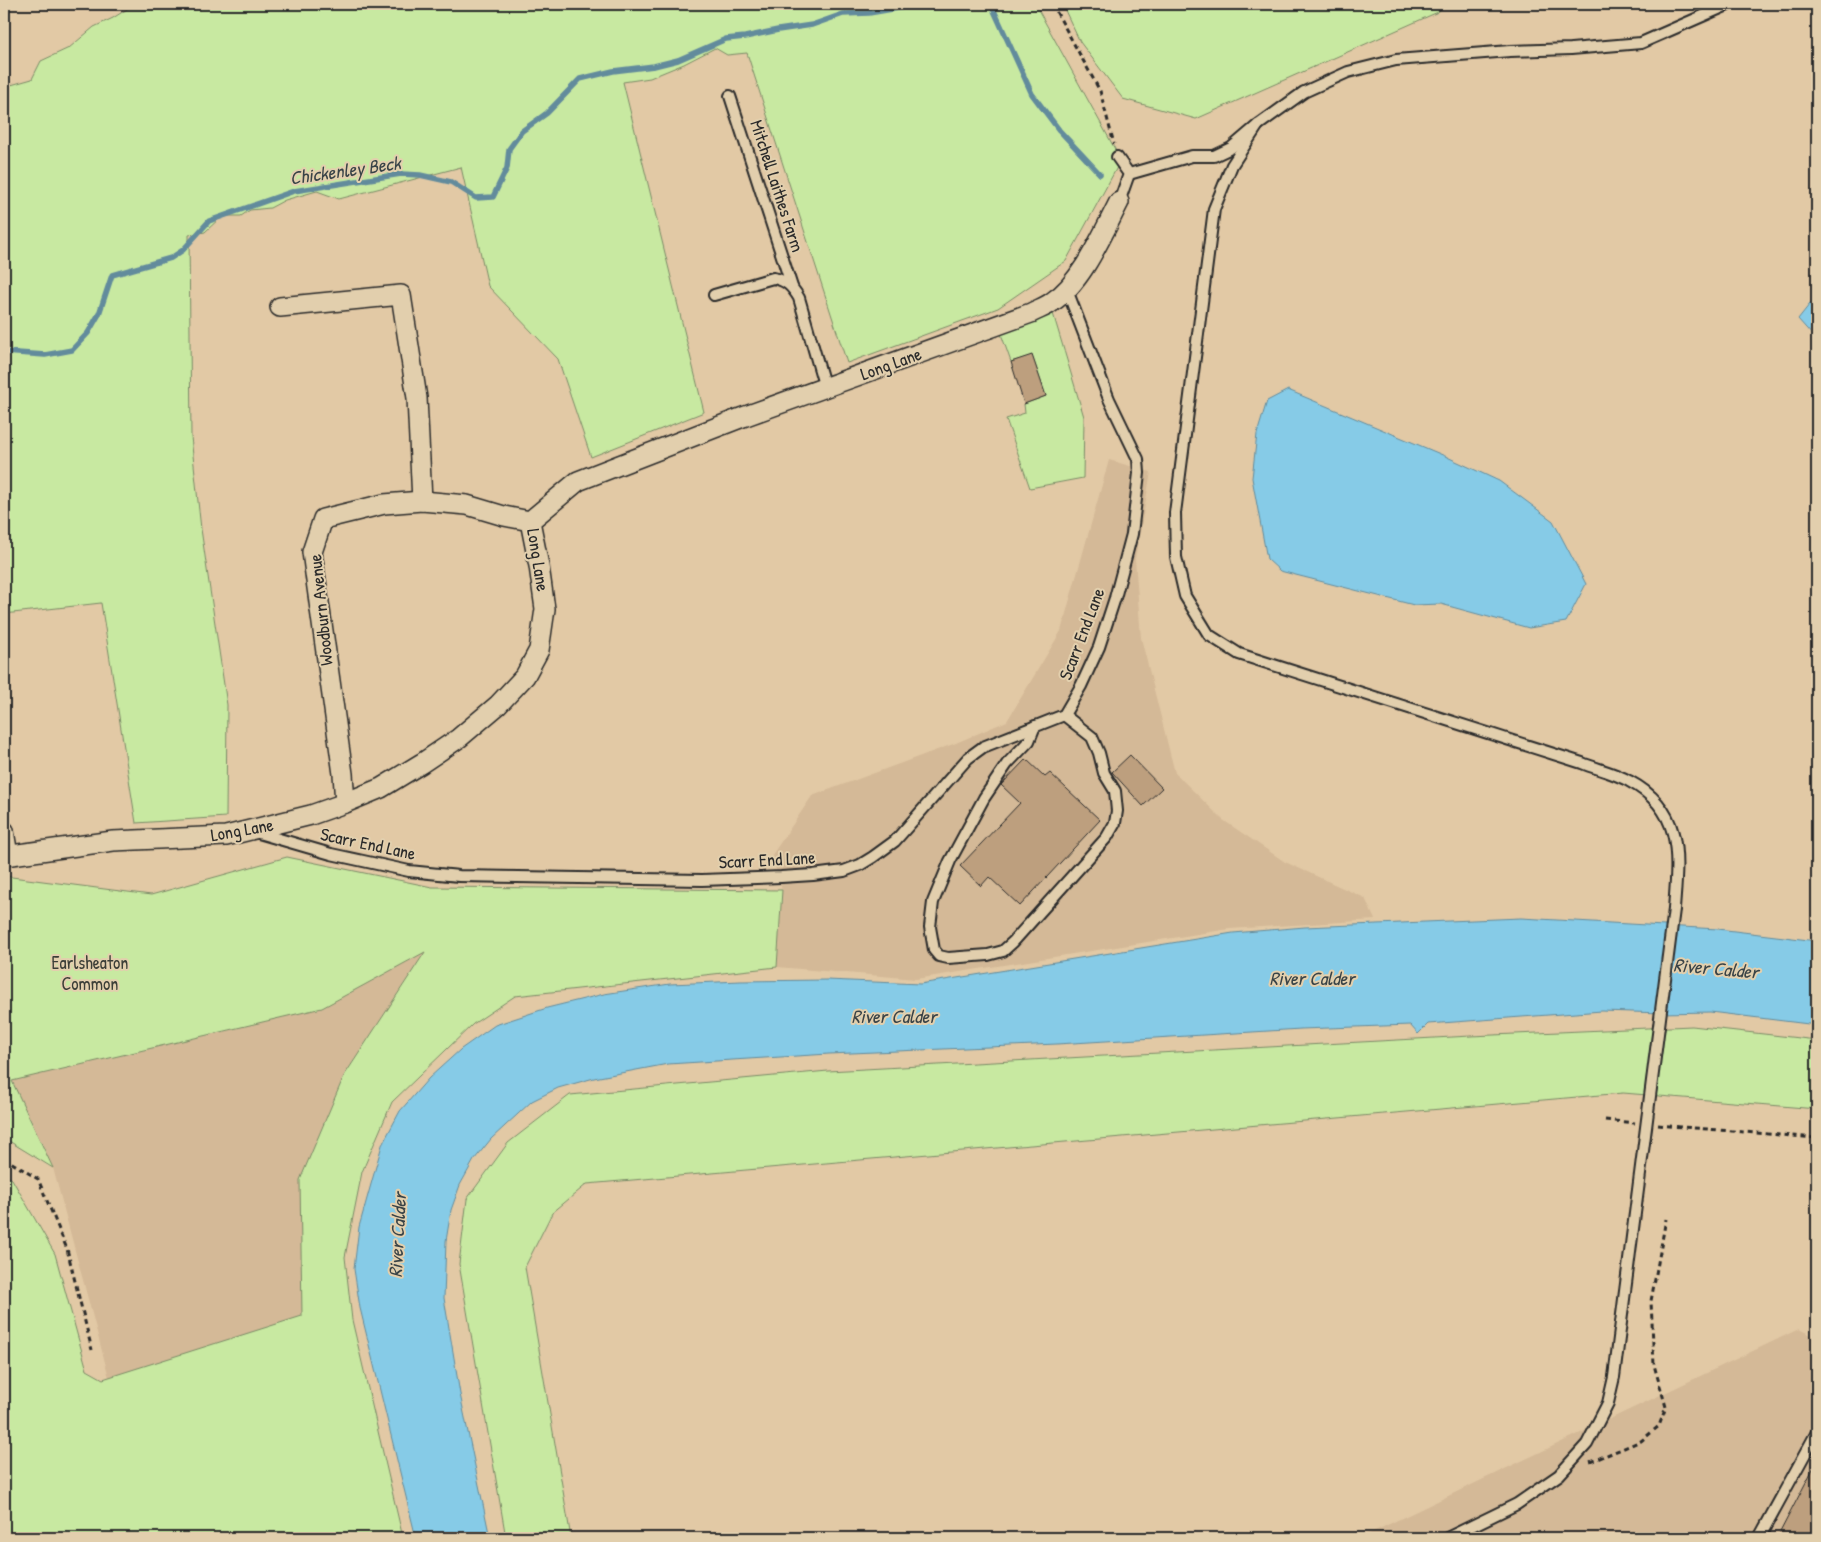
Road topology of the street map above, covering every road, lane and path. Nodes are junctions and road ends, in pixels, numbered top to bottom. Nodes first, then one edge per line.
1 (1052, 4) edge
2 (1730, 4) edge
3 (730, 96) dead end
4 (1258, 126) junction
5 (1117, 157) joint
6 (1129, 174) junction
7 (1118, 202) joint
8 (792, 287) junction
9 (1066, 290) junction
10 (714, 295) dead end
11 (280, 307) dead end
12 (825, 388) junction
13 (422, 501) junction
14 (530, 521) junction
15 (1064, 715) junction
16 (1035, 726) junction
17 (345, 803) junction
18 (4, 831) edge
19 (250, 831) junction
20 (6, 855) edge
21 (1605, 1120) dead end
22 (1635, 1123) dead end
23 (1655, 1124) dead end
24 (1817, 1138) edge
25 (4, 1158) edge
26 (1666, 1219) dead end
27 (92, 1350) dead end
28 (1817, 1432) edge
29 (1587, 1464) dead end
30 (1447, 1538) edge
31 (1759, 1538) edge

1 - 5 path
2 - 4 lane
3 - 8 lane, Mitchell Laithes Farm
4 - 6 lane
4 - 30 lane, bridge
5 - 6 lane
6 - 7 lane, Long Lane
7 - 9 street, Long Lane
8 - 10 lane, Mitchell Laithes Farm
8 - 12 lane, Mitchell Laithes Farm
9 - 12 street, Long Lane
9 - 15 lane, Scarr End Lane
11 - 13 street
12 - 14 street, Long Lane
13 - 14 street, Woodburn Avenue
13 - 17 street, Woodburn Avenue
14 - 17 street, Long Lane
15 - 16 lane, Scarr End Lane
15 - 16 lane
16 - 19 lane, Scarr End Lane
17 - 19 street, Long Lane
18 - 20 street
19 - 20 street, Long Lane
21 - 22 path
23 - 24 path
25 - 27 path
26 - 29 path
28 - 31 lane

